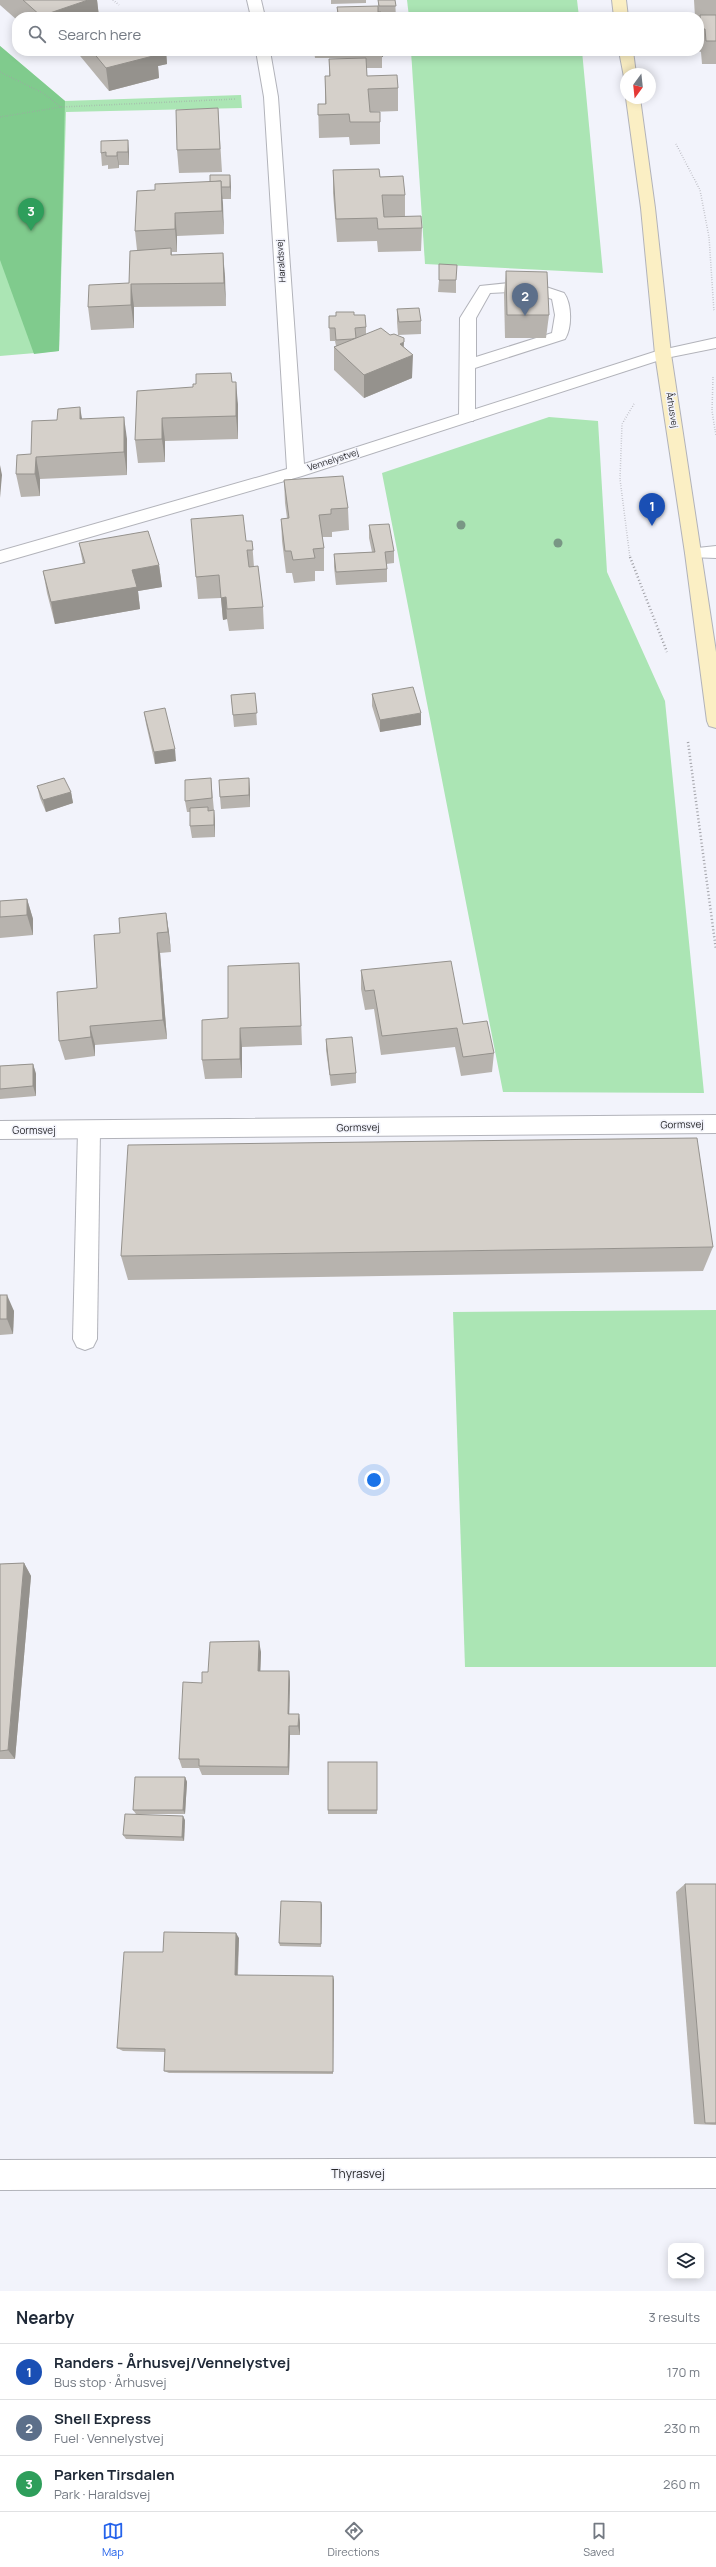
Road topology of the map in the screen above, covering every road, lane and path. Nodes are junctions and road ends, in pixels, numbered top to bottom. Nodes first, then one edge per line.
1 (113, 0) edge
2 (254, 0) edge
3 (619, 0) edge
4 (120, 5) dead end
5 (257, 12) edge
6 (620, 12) edge
7 (264, 56) edge
8 (627, 56) edge
9 (628, 68) edge
10 (0, 72) edge
11 (271, 97) junction
12 (634, 104) edge
13 (61, 107) junction
14 (0, 117) edge
15 (675, 141) dead end
16 (715, 343) edge
17 (663, 354) junction
18 (467, 365) junction
19 (467, 417) junction
20 (716, 436) edge
21 (296, 472) junction
22 (716, 552) edge
23 (694, 553) junction
24 (0, 557) edge
25 (668, 652) dead end
26 (716, 720) edge
27 (687, 735) dead end
28 (716, 950) edge
29 (716, 1124) edge
30 (0, 1130) edge
31 (89, 1130) junction
32 (85, 1339) dead end
33 (716, 2173) edge
34 (0, 2175) edge

1 - 4 path
2 - 5 street
3 - 6 main road
7 - 11 street, Haraldsvej
8 - 9 main road
10 - 13 path
11 - 13 path
11 - 21 street, Haraldsvej
12 - 17 main road, Århusvej
13 - 14 path
15 - 16 path
16 - 17 street, Vennelystvej
16 - 20 path
17 - 19 street, Vennelystvej
17 - 23 main road, Århusvej
17 - 25 path
18 - 18 street
18 - 19 street
19 - 21 street, Vennelystvej
21 - 24 street, Vennelystvej
22 - 23 street
23 - 26 main road, Århusvej
27 - 28 path
29 - 31 street, Gormsvej
30 - 31 street, Gormsvej
31 - 32 street
33 - 34 street, Thyrasvej

